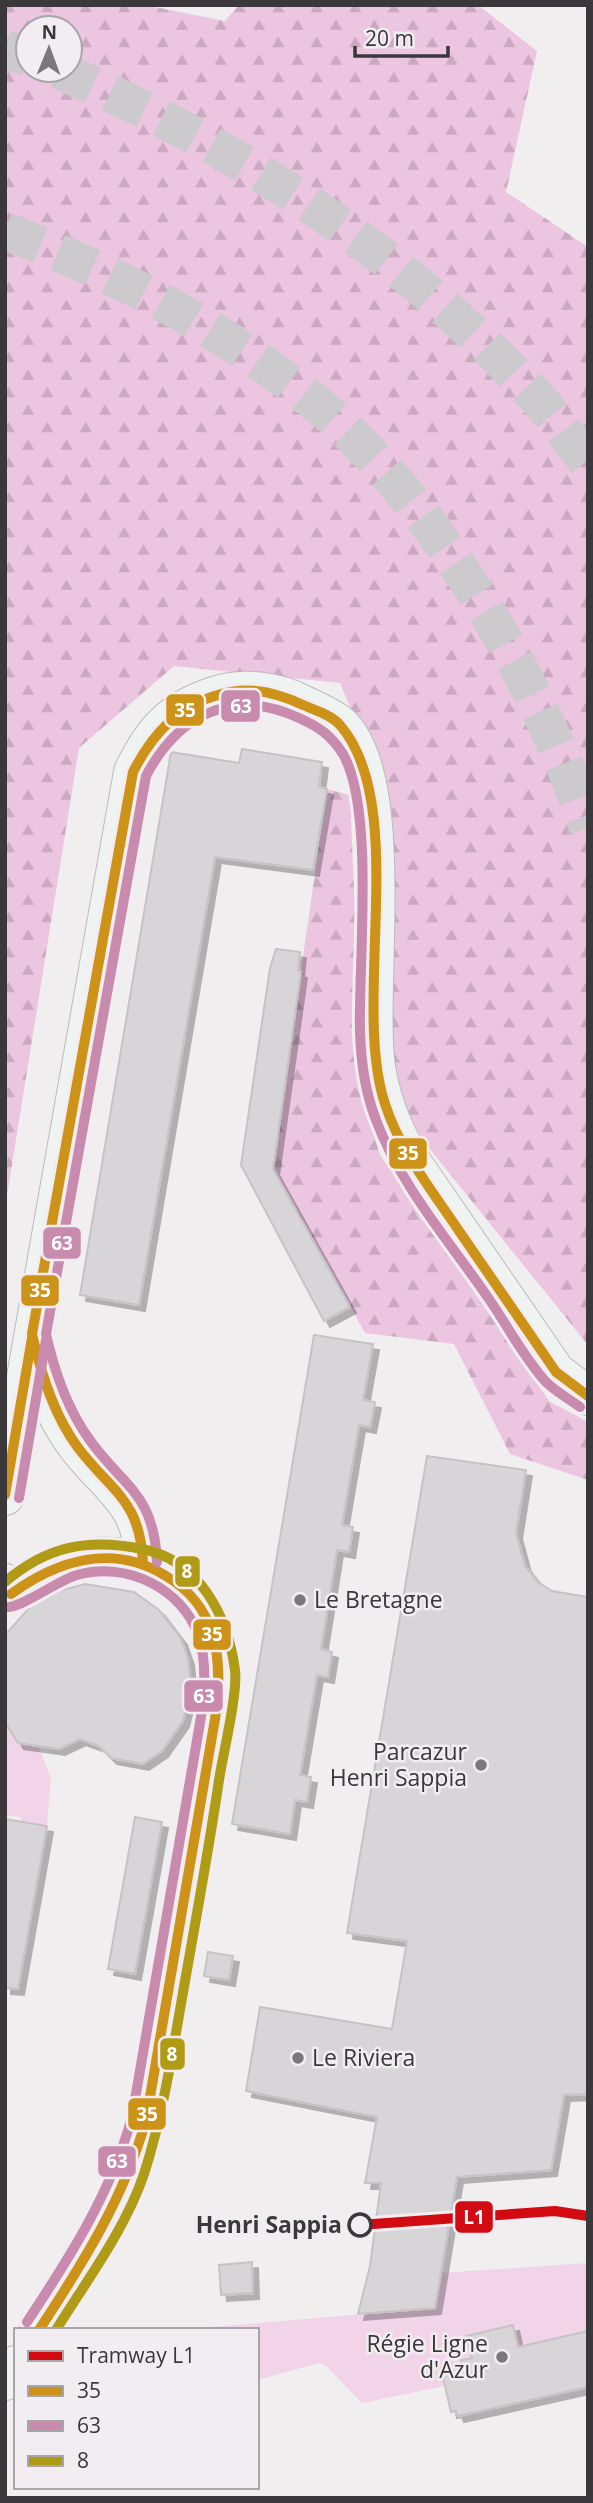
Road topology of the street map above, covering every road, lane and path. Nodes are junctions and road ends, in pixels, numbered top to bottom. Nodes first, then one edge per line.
1 (32, 1334) junction
2 (588, 1396) edge
3 (5, 1496) edge
4 (143, 1563) junction
5 (8, 1589) edge
6 (40, 2328) edge

1 - 2 street
1 - 3 street
1 - 4 street
4 - 5 street
4 - 6 street

